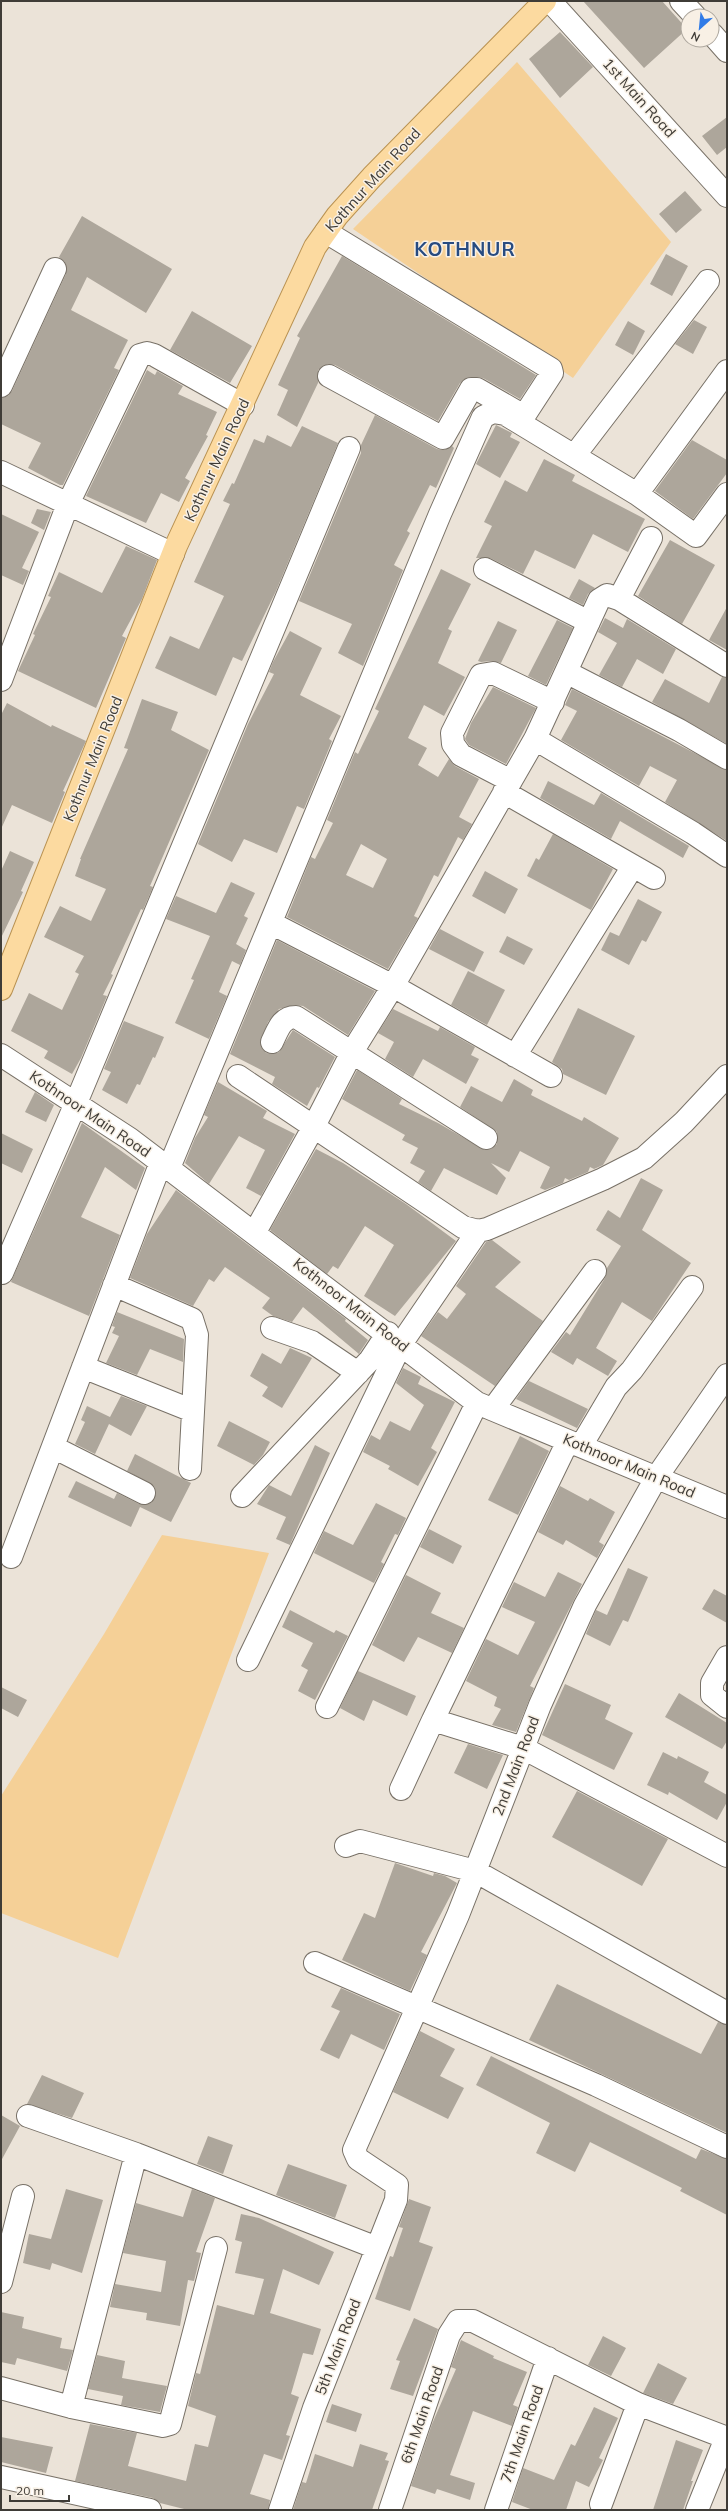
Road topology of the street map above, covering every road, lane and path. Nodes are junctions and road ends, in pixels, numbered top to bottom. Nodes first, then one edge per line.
1 (545, 1) edge
2 (550, 1) edge
3 (720, 43) edge
4 (727, 50) edge
5 (727, 196) edge
6 (326, 232) junction
7 (55, 269) dead end
8 (708, 281) dead end
9 (727, 371) edge
10 (329, 376) dead end
11 (1, 386) edge
12 (243, 405) junction
13 (348, 448) dead end
14 (574, 456) junction
15 (1, 472) edge
16 (637, 494) junction
17 (727, 494) edge
18 (68, 504) junction
19 (651, 538) dead end
20 (173, 554) junction
21 (485, 570) dead end
22 (619, 598) junction
23 (589, 622) junction
24 (727, 666) edge
25 (566, 672) junction
26 (1, 680) edge
27 (553, 702) junction
28 (535, 739) junction
29 (727, 758) edge
30 (507, 787) junction
31 (727, 856) edge
32 (633, 866) junction
33 (654, 878) dead end
34 (271, 923) junction
35 (393, 986) junction
36 (1, 989) edge
37 (272, 1042) dead end
38 (352, 1052) junction
39 (1, 1055) edge
40 (515, 1056) junction
41 (238, 1076) dead end
42 (551, 1076) dead end
43 (727, 1076) edge
44 (76, 1103) junction
45 (313, 1128) junction
46 (486, 1138) dead end
47 (165, 1165) junction
48 (478, 1231) junction
49 (254, 1232) junction
50 (595, 1271) dead end
51 (2, 1273) edge
52 (114, 1285) junction
53 (692, 1287) dead end
54 (272, 1328) dead end
55 (394, 1339) junction
56 (83, 1367) junction
57 (358, 1373) junction
58 (727, 1375) edge
59 (485, 1406) junction
60 (193, 1411) junction
61 (574, 1444) junction
62 (53, 1447) junction
63 (190, 1469) dead end
64 (656, 1478) junction
65 (144, 1493) dead end
66 (242, 1496) dead end
67 (727, 1507) edge
68 (11, 1557) dead end
69 (727, 1656) edge
70 (248, 1660) dead end
71 (326, 1707) dead end
72 (727, 1707) edge
73 (433, 1720) junction
74 (523, 1748) junction
75 (401, 1789) dead end
76 (346, 1846) dead end
77 (727, 1856) edge
78 (475, 1871) junction
79 (315, 1963) dead end
80 (418, 2007) junction
81 (727, 2013) edge
82 (28, 2116) dead end
83 (727, 2147) edge
84 (136, 2154) junction
85 (397, 2185) joint
86 (23, 2196) dead end
87 (216, 2248) dead end
88 (378, 2248) junction
89 (1, 2282) edge
90 (548, 2358) junction
91 (1, 2388) edge
92 (638, 2404) junction
93 (71, 2407) junction
94 (727, 2438) edge
95 (1, 2477) edge
96 (602, 2504) dead end
97 (150, 2510) edge
98 (280, 2510) edge
99 (390, 2510) edge
100 (496, 2510) edge
101 (697, 2510) edge

1 - 6 main road, Kothnur Main Road
2 - 5 street, 1st Main Road
3 - 4 street
6 - 10 street
6 - 12 main road, Kothnur Main Road
7 - 11 street
8 - 14 street
9 - 16 street
12 - 18 street
12 - 20 main road, Kothnur Main Road
13 - 44 street
14 - 16 street
14 - 34 street
15 - 18 street
16 - 17 street
18 - 20 street
18 - 26 street
19 - 22 street
20 - 36 main road, Kothnur Main Road
21 - 23 street
22 - 23 street
22 - 24 street
23 - 25 street
25 - 27 street
25 - 29 street
27 - 28 street
27 - 30 street
28 - 30 street
28 - 31 street
30 - 32 street
30 - 35 street
32 - 33 street
32 - 40 street
34 - 35 street
34 - 47 street
35 - 38 street
35 - 40 street
37 - 38 street
38 - 45 street
38 - 46 street
39 - 44 street, Kothnoor Main Road
40 - 42 street
41 - 45 street
43 - 48 street
44 - 47 street, Kothnoor Main Road
44 - 51 street
45 - 48 street
45 - 49 street
47 - 49 street, Kothnoor Main Road
47 - 52 street
48 - 55 street
49 - 55 street, Kothnoor Main Road
50 - 59 street
52 - 56 street
52 - 60 street
53 - 61 street
54 - 57 street
55 - 57 street
55 - 59 street, Kothnoor Main Road
55 - 70 street
56 - 60 street
56 - 62 street
57 - 66 street
58 - 64 street, 2nd Main Road
59 - 61 street, Kothnoor Main Road
59 - 71 street
60 - 63 street
61 - 64 street, Kothnoor Main Road
61 - 73 street
62 - 65 street
62 - 68 street
64 - 67 street, Kothnoor Main Road
64 - 74 street, 2nd Main Road
69 - 72 street
73 - 74 street
73 - 75 street
74 - 77 street
74 - 78 street, 2nd Main Road
76 - 78 street
78 - 80 street, 2nd Main Road
78 - 81 street
79 - 80 street
80 - 83 street
80 - 85 street, 2nd Main Road
82 - 84 street
84 - 88 street
84 - 93 street
85 - 88 street, 5th Main Road
86 - 89 street
87 - 93 street
88 - 98 street, 5th Main Road
90 - 92 street
90 - 99 street, 6th Main Road
90 - 100 street, 7th Main Road
91 - 93 street
92 - 94 street
92 - 96 street
94 - 101 street
95 - 97 street

